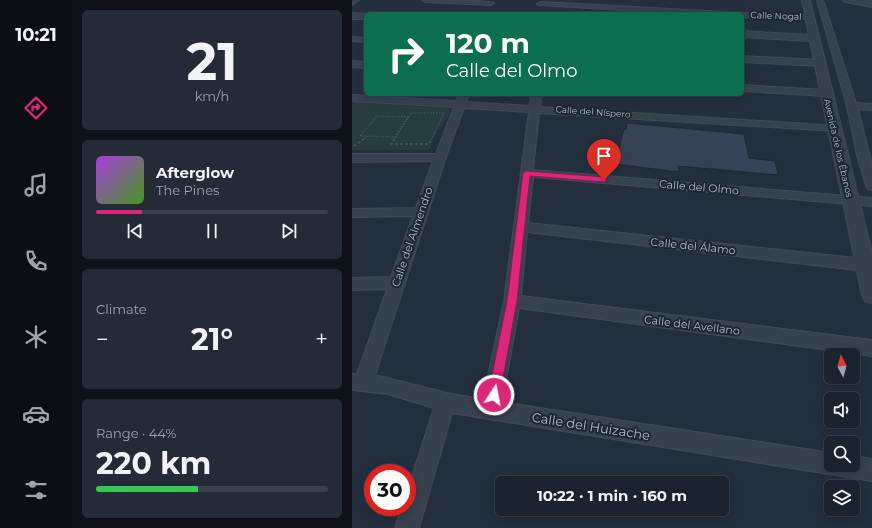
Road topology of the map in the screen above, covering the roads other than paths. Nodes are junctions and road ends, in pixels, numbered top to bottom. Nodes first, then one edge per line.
1 (356, 0) edge
2 (425, 0) edge
3 (659, 0) edge
4 (806, 0) edge
5 (820, 0) edge
6 (845, 0) edge
7 (865, 0) edge
8 (872, 1) edge
9 (541, 2) edge
10 (352, 3) edge
11 (490, 4) edge
12 (872, 5) edge
13 (540, 12) edge
14 (655, 12) edge
15 (665, 12) edge
16 (744, 15) edge
17 (352, 16) edge
18 (364, 16) edge
19 (809, 17) junction
20 (744, 34) edge
21 (815, 38) junction
22 (352, 39) edge
23 (364, 40) edge
24 (744, 59) edge
25 (820, 63) junction
26 (352, 64) edge
27 (364, 65) edge
28 (744, 88) edge
29 (826, 93) junction
30 (352, 98) edge
31 (463, 99) edge
32 (536, 101) edge
33 (852, 106) junction
34 (872, 107) edge
35 (834, 128) junction
36 (839, 153) junction
37 (867, 155) edge
38 (440, 157) junction
39 (352, 158) edge
40 (526, 173) junction
41 (872, 186) edge
42 (850, 200) junction
43 (872, 202) edge
44 (421, 212) junction
45 (352, 213) edge
46 (520, 227) junction
47 (865, 264) junction
48 (397, 283) junction
49 (352, 284) edge
50 (872, 295) edge
51 (512, 301) junction
52 (872, 348) edge
53 (358, 382) edge
54 (446, 402) junction
55 (491, 410) junction
56 (824, 463) edge
57 (860, 468) edge
58 (872, 470) edge
59 (407, 528) edge

1 - 10 street
2 - 11 street
3 - 15 street
4 - 19 street, Avenida de los Ébanos
5 - 33 street
6 - 12 street
7 - 8 street
9 - 13 street
9 - 14 street
16 - 19 street, Calle Nogal
17 - 18 street
19 - 21 street, Avenida de los Ébanos
20 - 21 street
21 - 25 street, Avenida de los Ébanos
22 - 23 street
24 - 25 street
25 - 29 street, Avenida de los Ébanos
26 - 27 street
28 - 29 street
29 - 35 street, Avenida de los Ébanos
30 - 31 street, Calle del Níspero
31 - 32 street, Calle del Níspero
31 - 38 street, Calle del Almendro
32 - 35 street, Calle del Níspero
32 - 40 street
33 - 34 street
33 - 37 street
35 - 36 street, Avenida de los Ébanos
36 - 37 street
36 - 42 street, Avenida de los Ébanos
37 - 41 street
38 - 39 street
38 - 44 street, Calle del Almendro
40 - 42 street, Calle del Olmo
40 - 46 street
42 - 43 street, Calle del Olmo
42 - 47 street, Avenida de los Ébanos
44 - 45 street
44 - 48 street, Calle del Almendro
46 - 47 street, Calle del Álamo
46 - 51 street
47 - 50 street, Avenida de los Ébanos
48 - 49 street
48 - 53 street, Calle del Almendro
51 - 52 street, Calle del Avellano
51 - 55 street
53 - 54 street, Calle del Huizache
54 - 55 street, Calle del Huizache
54 - 59 street
55 - 56 street, Calle del Huizache
57 - 58 street

